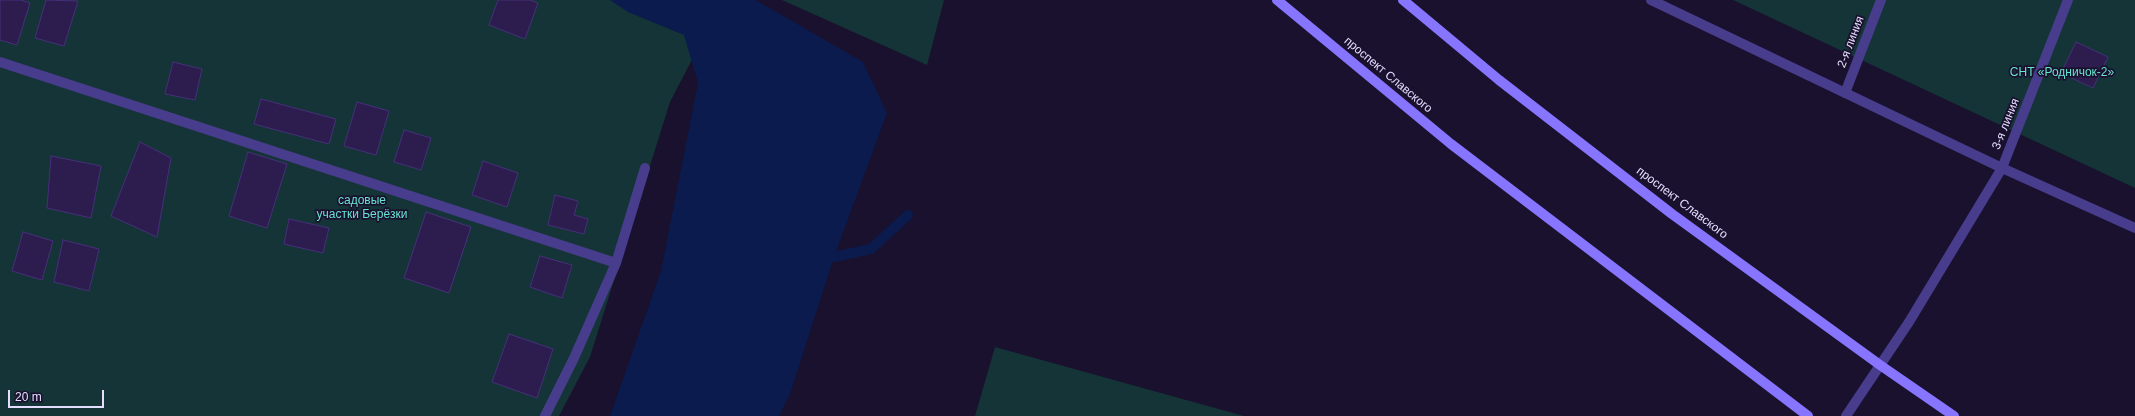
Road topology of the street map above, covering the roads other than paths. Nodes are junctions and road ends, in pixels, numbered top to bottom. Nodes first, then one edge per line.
1 (1277, 0) edge
2 (1403, 0) edge
3 (1650, 0) edge
4 (1881, 0) edge
5 (2068, 0) edge
6 (0, 62) edge
7 (1845, 93) junction
8 (645, 168) dead end
9 (2002, 168) junction
10 (2135, 228) edge
11 (616, 263) junction
12 (1880, 365) junction
13 (545, 416) edge
14 (1808, 416) edge
15 (1846, 416) edge
16 (1954, 416) edge

1 - 14 main road, проспект Славского
2 - 12 main road, проспект Славского
3 - 7 street
4 - 7 street, 2-я линия
5 - 9 street, 3-я линия
6 - 11 street
7 - 9 street
8 - 11 street
9 - 10 street
9 - 12 street, 3-я линия
11 - 13 street
12 - 15 street, 3-я линия
12 - 16 main road, проспект Славского

